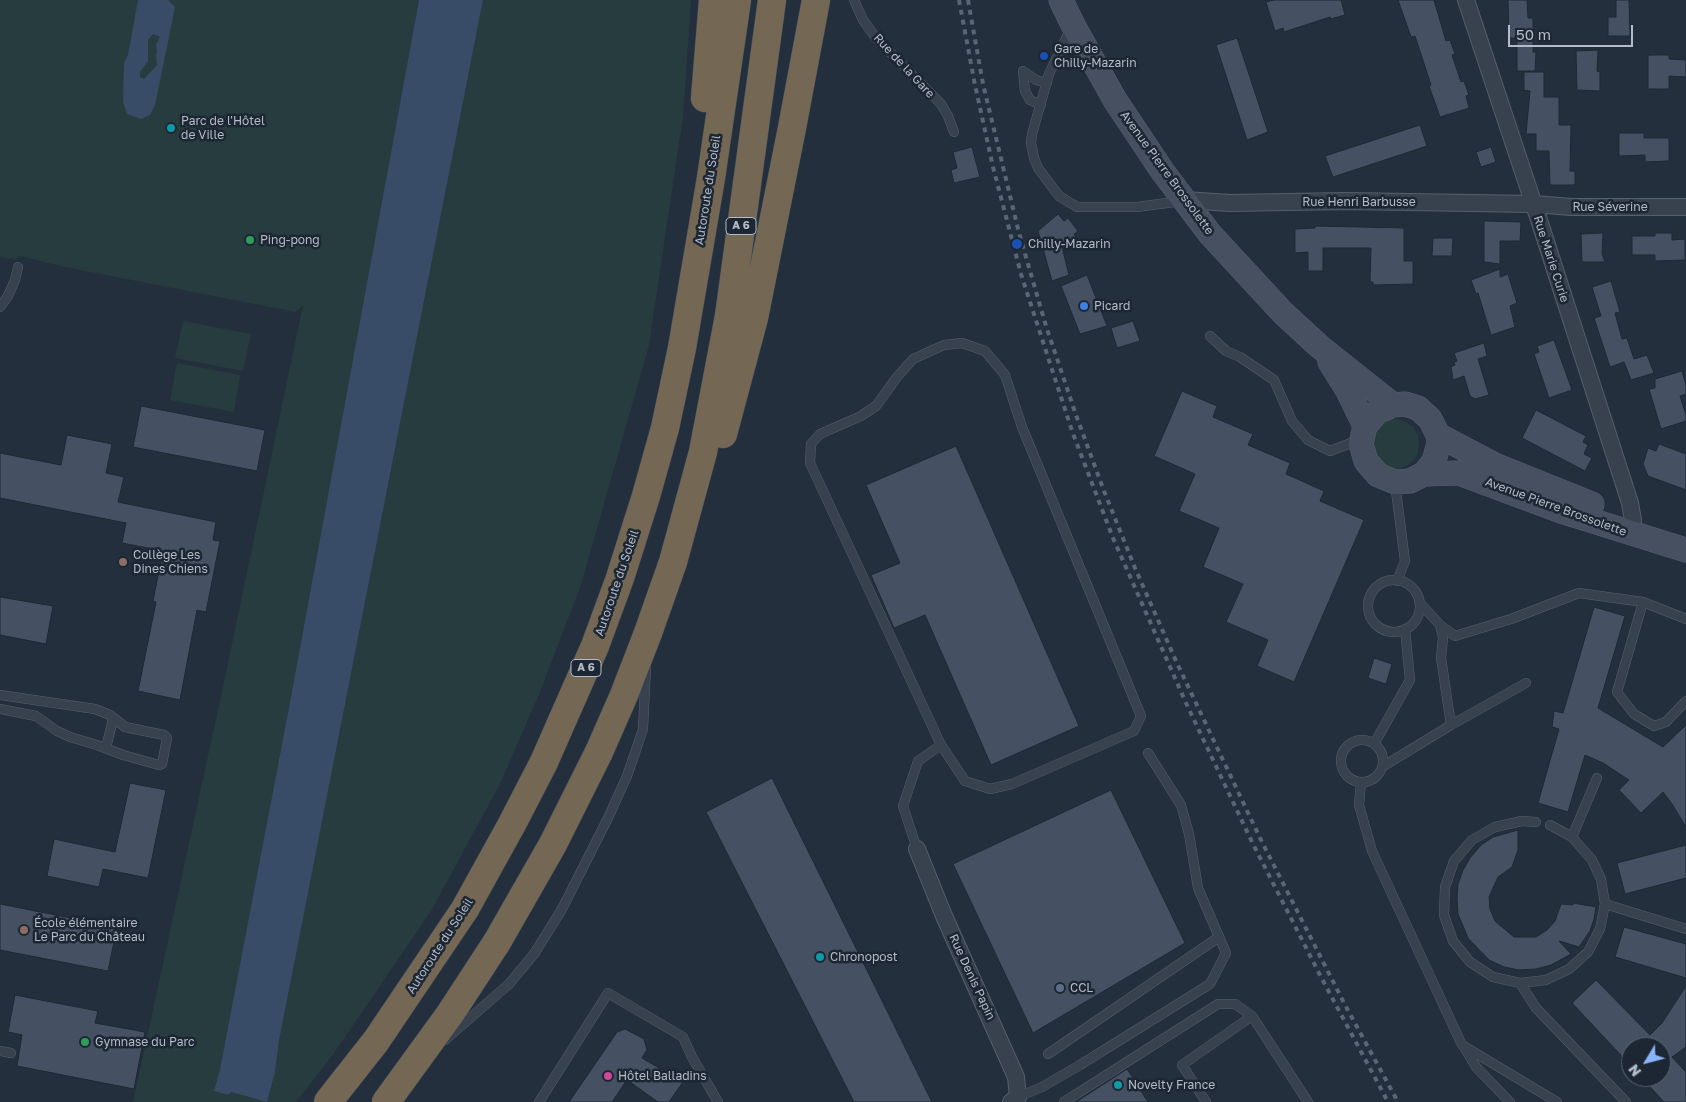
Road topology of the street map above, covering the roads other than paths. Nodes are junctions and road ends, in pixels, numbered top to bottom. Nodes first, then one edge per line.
1 (713, 0) edge
2 (737, 0) edge
3 (772, 0) edge
4 (816, 0) edge
5 (854, 0) edge
6 (1061, 0) edge
7 (1466, 0) edge
8 (1073, 25) junction
9 (1047, 83) junction
10 (1041, 105) junction
11 (954, 132) dead end
12 (711, 178) junction
13 (1184, 200) junction
14 (1534, 204) junction
15 (1686, 207) edge
16 (18, 267) dead end
17 (0, 307) edge
18 (1210, 336) dead end
19 (1320, 347) junction
20 (1393, 404) junction
21 (1363, 433) junction
22 (1438, 435) junction
23 (703, 452) junction
24 (1424, 474) junction
25 (1395, 482) junction
26 (1633, 520) junction
27 (1686, 536) edge
28 (1686, 550) edge
29 (1398, 581) junction
30 (1419, 602) junction
31 (1643, 602) junction
32 (1686, 618) edge
33 (1440, 625) junction
34 (1405, 629) junction
35 (648, 633) junction
36 (1526, 683) dead end
37 (0, 695) edge
38 (1686, 701) edge
39 (0, 708) edge
40 (114, 719) junction
41 (1451, 725) junction
42 (1374, 744) junction
43 (941, 745) junction
44 (106, 748) junction
45 (1148, 753) dead end
46 (1382, 767) junction
47 (1597, 778) dead end
48 (1361, 783) junction
49 (1536, 822) dead end
50 (1550, 825) dead end
51 (1572, 837) junction
52 (916, 850) joint
53 (1605, 904) junction
54 (1686, 929) edge
55 (1219, 936) junction
56 (1520, 983) junction
57 (1252, 1016) junction
58 (1462, 1045) junction
59 (0, 1051) edge
60 (11, 1053) dead end
61 (1048, 1054) dead end
62 (411, 1069) junction
63 (1014, 1100) edge
64 (328, 1102) edge
65 (386, 1102) edge
66 (539, 1102) edge
67 (718, 1102) edge
68 (1064, 1102) edge
69 (1206, 1102) edge
70 (1308, 1102) edge
71 (1510, 1102) edge
72 (1557, 1102) edge
73 (1626, 1102) edge

1 - 12 highway
2 - 12 highway, Autoroute du Soleil / A 6
3 - 23 highway, A 6
4 - 23 highway
5 - 11 lane, Rue de la Gare
6 - 8 main road, Avenue Pierre Brossolette
7 - 14 street, Rue Marie Curie
8 - 9 lane
8 - 13 main road, Avenue Pierre Brossolette
9 - 10 lane
9 - 10 lane
10 - 13 lane
12 - 64 highway, Autoroute du Soleil / A 6
13 - 14 street, Rue Henri Barbusse
13 - 19 main road, Avenue Pierre Brossolette
14 - 15 street, Rue Séverine
14 - 26 street, Rue Marie Curie
16 - 17 lane
18 - 21 lane
19 - 20 main road, Avenue Pierre Brossolette
19 - 21 main road, Avenue Pierre Brossolette
20 - 21 main road
20 - 22 main road, Avenue Pierre Brossolette
21 - 25 main road, Avenue Pierre Brossolette
22 - 24 main road
22 - 26 main road, Avenue Pierre Brossolette
23 - 35 highway, A 6
24 - 25 main road, Avenue Pierre Brossolette
24 - 28 main road, Avenue Pierre Brossolette
25 - 29 lane
26 - 27 main road, Avenue Pierre Brossolette
29 - 30 lane
29 - 34 lane
30 - 33 lane
30 - 34 lane
31 - 32 lane
31 - 33 lane
31 - 38 lane
33 - 41 lane
34 - 42 lane
35 - 62 highway, A 6
35 - 62 lane
36 - 41 lane
37 - 40 lane
39 - 44 lane
40 - 44 lane
40 - 44 lane
41 - 46 lane
42 - 46 lane
42 - 48 lane
43 - 43 lane
43 - 52 lane
45 - 55 lane
46 - 48 lane
47 - 51 lane
48 - 58 lane
49 - 56 lane
50 - 51 lane
51 - 53 lane
52 - 63 street, Rue Denis Papin
53 - 54 lane
53 - 56 lane
55 - 61 lane
55 - 63 lane
56 - 73 lane
57 - 68 lane
57 - 69 lane
57 - 70 lane
58 - 71 lane
58 - 72 lane
59 - 60 lane
62 - 65 highway, A 6
66 - 67 lane

